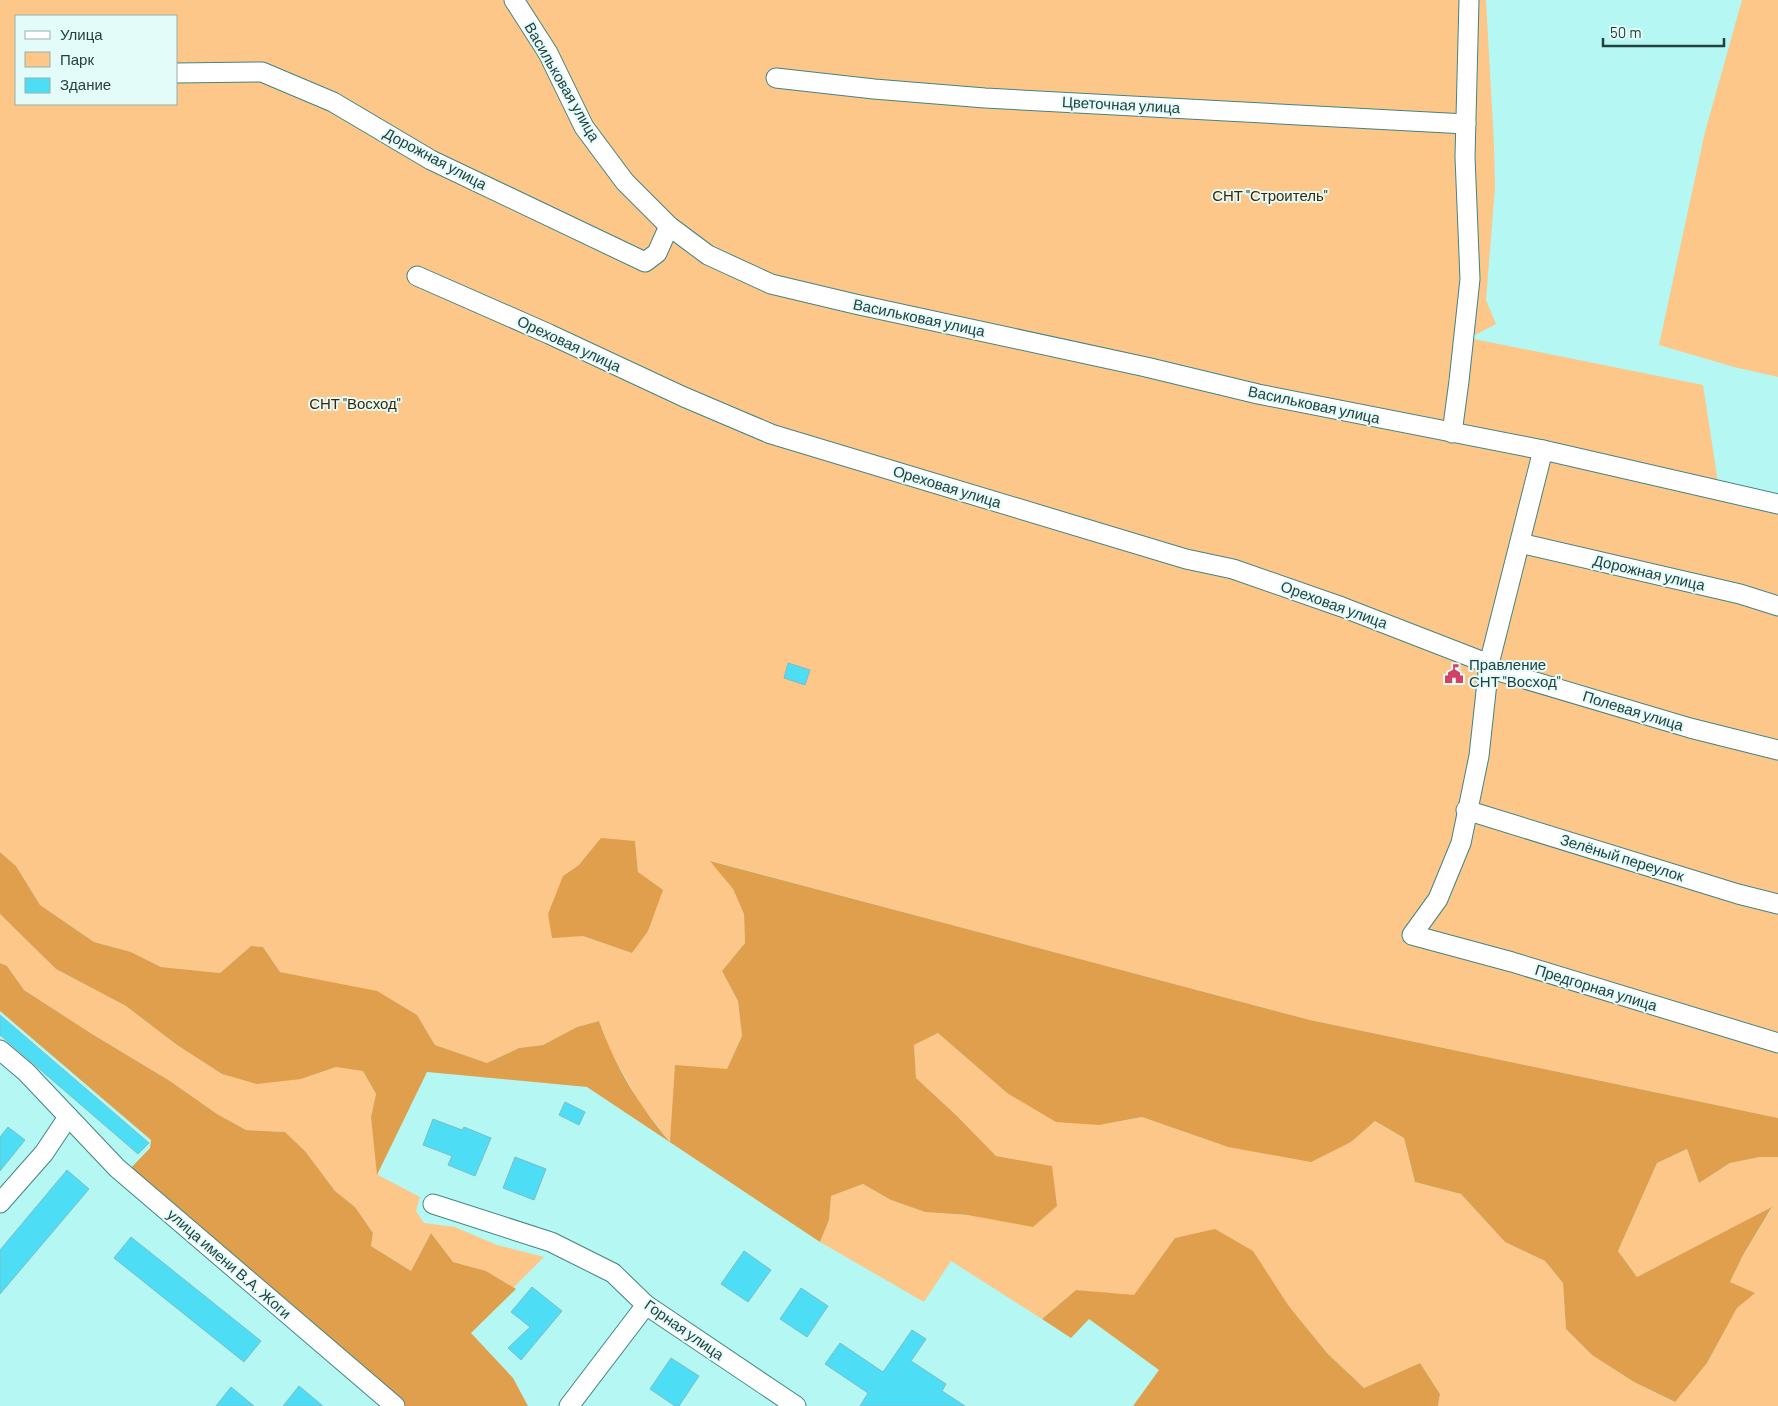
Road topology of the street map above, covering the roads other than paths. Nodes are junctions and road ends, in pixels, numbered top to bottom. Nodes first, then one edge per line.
1 (514, 0) edge
2 (1469, 0) edge
3 (178, 73) edge
4 (776, 78) dead end
5 (1466, 124) junction
6 (669, 226) junction
7 (417, 276) dead end
8 (1452, 433) junction
9 (1543, 450) junction
10 (1778, 504) edge
11 (1520, 543) junction
12 (1778, 606) edge
13 (1489, 666) junction
14 (1778, 750) edge
15 (1466, 810) junction
16 (1778, 904) edge
17 (1778, 1043) edge
18 (0, 1050) edge
19 (68, 1117) junction
20 (0, 1203) edge
21 (432, 1204) dead end
22 (646, 1305) junction
23 (395, 1406) edge
24 (569, 1406) edge
25 (796, 1406) edge

1 - 6 street, Васильковая улица
2 - 5 street
3 - 6 street, Дорожная улица
4 - 5 street, Цветочная улица
5 - 8 street
6 - 8 street, Васильковая улица
7 - 13 street, Ореховая улица
8 - 9 street, Васильковая улица
9 - 10 street, Васильковая улица
9 - 11 street
11 - 12 street, Дорожная улица
11 - 13 street
13 - 14 street, Полевая улица
13 - 15 street
15 - 16 street, Зелёный переулок
15 - 17 street, Предгорная улица
18 - 19 street, улица имени В.А. Жоги
19 - 20 street
19 - 23 street, улица имени В.А. Жоги
21 - 22 street, Горная улица
22 - 24 street
22 - 25 street, Горная улица

